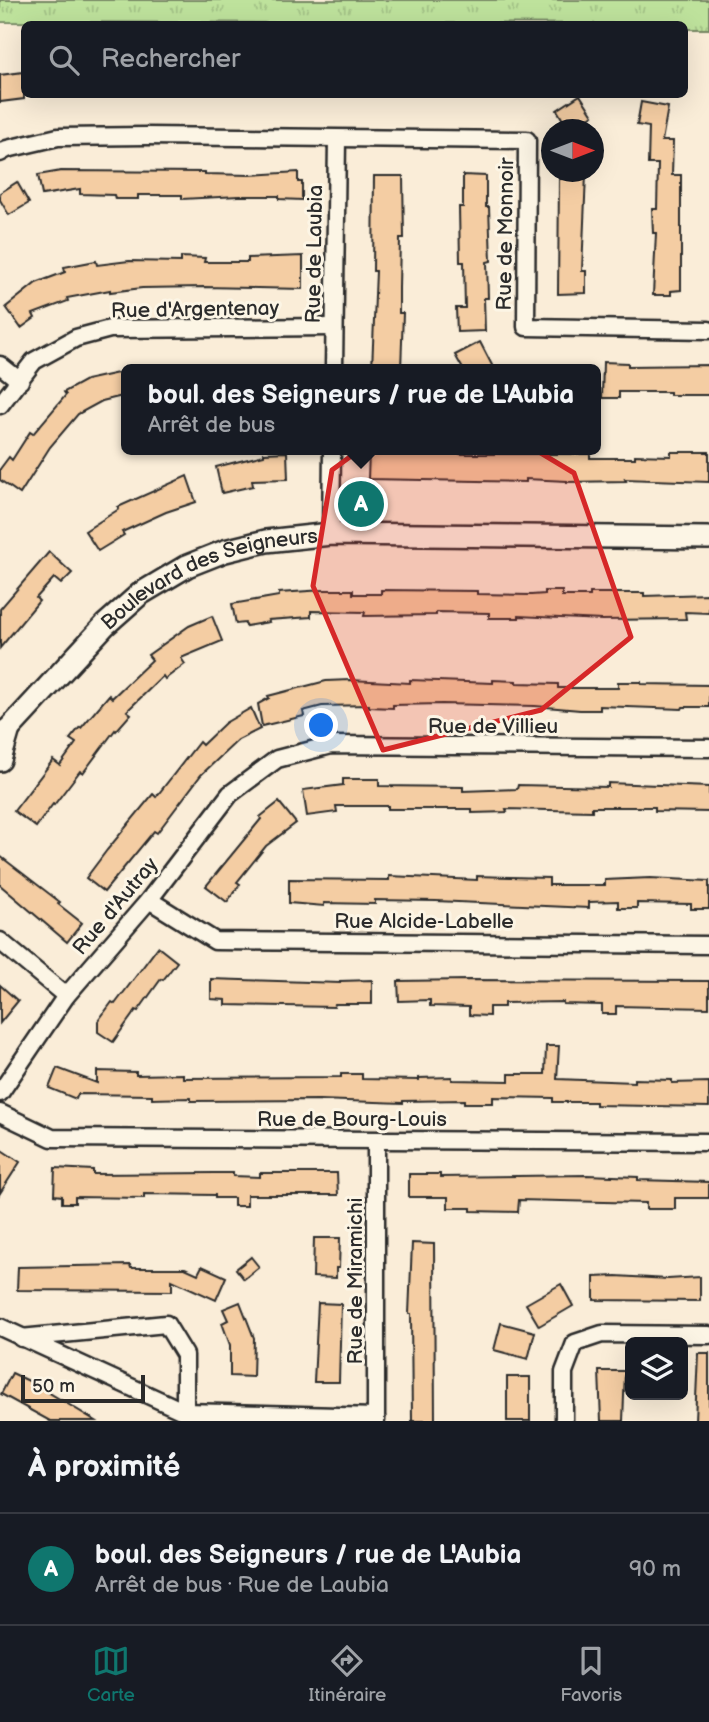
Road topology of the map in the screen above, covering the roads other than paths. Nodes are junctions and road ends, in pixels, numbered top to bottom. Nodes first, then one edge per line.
1 (337, 139) junction
2 (0, 153) edge
3 (334, 327) junction
4 (709, 330) edge
5 (334, 364) edge
6 (0, 365) edge
7 (20, 381) junction
8 (0, 405) edge
9 (332, 455) edge
10 (331, 534) junction
11 (709, 538) edge
12 (5, 732) edge
13 (709, 748) edge
14 (278, 759) joint
15 (0, 760) edge
16 (149, 900) junction
17 (0, 942) edge
18 (709, 945) edge
19 (66, 996) junction
20 (0, 1093) edge
21 (0, 1113) edge
22 (376, 1141) junction
23 (709, 1142) edge
24 (0, 1327) edge
25 (709, 1335) edge
26 (20, 1338) junction
27 (185, 1412) junction
28 (376, 1419) edge
29 (565, 1421) edge

1 - 2 street
1 - 3 street, Rue de Laubia
1 - 4 street, Rue de Monnoir
3 - 5 street, Rue de Laubia
3 - 7 street, Rue d'Argentenay
6 - 7 street
7 - 8 street, Rue d'Argentenay
9 - 10 street
10 - 11 street, Boulevard des Seigneurs
10 - 12 street, Boulevard des Seigneurs
12 - 15 street, Boulevard des Seigneurs
13 - 14 street, Rue de Villieu
14 - 16 street, Rue d'Autray
16 - 18 street, Rue Alcide-Labelle
16 - 19 street, Rue d'Autray
17 - 19 street
19 - 20 street, Rue d'Autray
21 - 22 street, Rue de Bourg-Louis
22 - 23 street, Rue de Bourg-Louis
22 - 28 street, Rue de Miramichi
24 - 26 street
25 - 29 street
26 - 27 street
26 - 27 street
27 - 28 street

